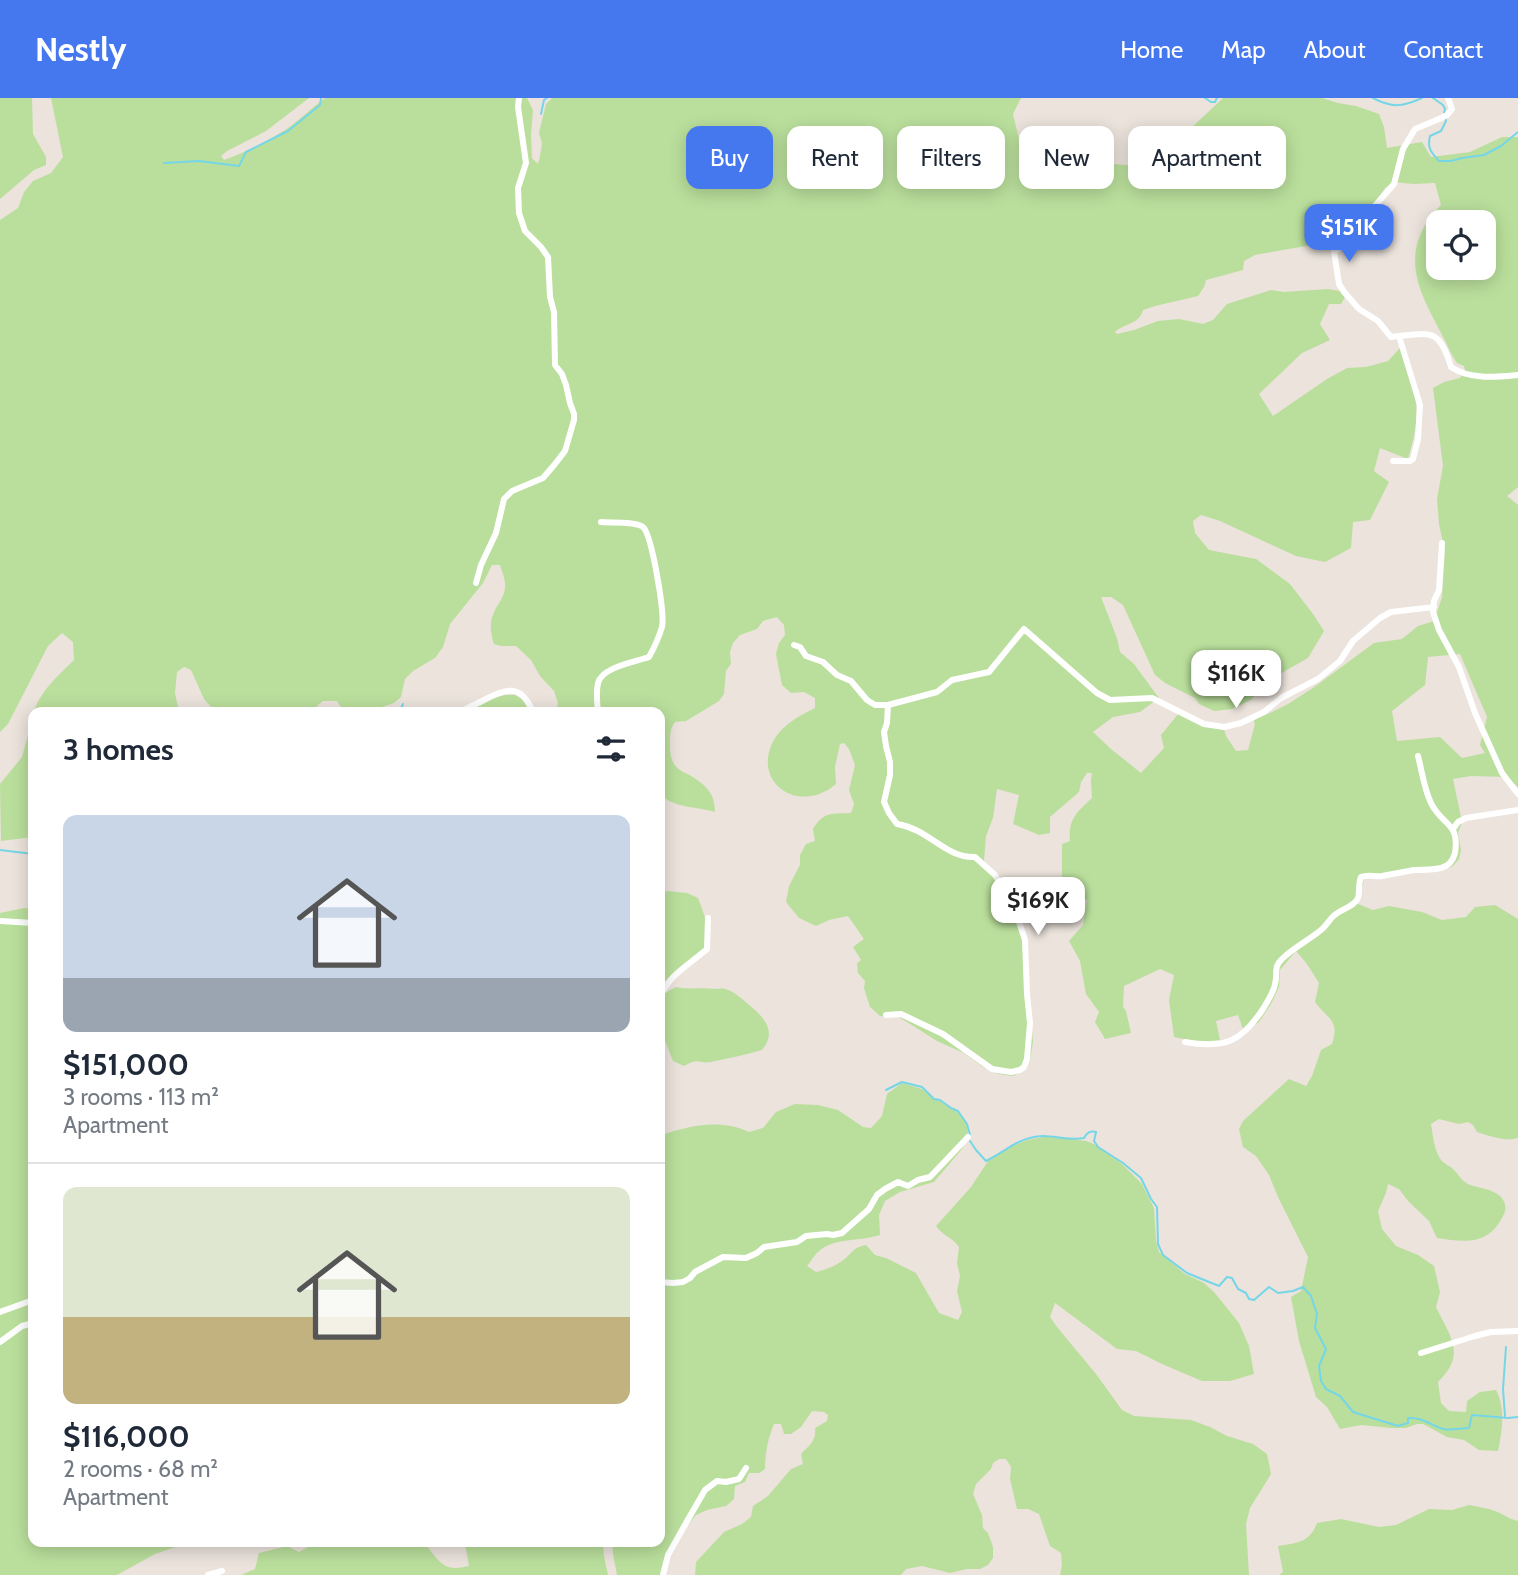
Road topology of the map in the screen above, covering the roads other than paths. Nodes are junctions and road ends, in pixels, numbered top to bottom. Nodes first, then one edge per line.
1 (519, 98) edge
2 (1448, 98) edge
3 (1399, 336) junction
4 (1518, 375) edge
5 (1393, 461) dead end
6 (601, 522) dead end
7 (1442, 542) dead end
8 (476, 583) dead end
9 (1434, 607) junction
10 (794, 645) dead end
11 (888, 705) junction
12 (467, 707) edge
13 (531, 707) edge
14 (597, 707) edge
15 (1418, 756) dead end
16 (1518, 794) edge
17 (1518, 810) edge
18 (1454, 829) junction
19 (708, 918) dead end
20 (0, 920) edge
21 (28, 923) edge
22 (665, 985) edge
23 (886, 1015) dead end
24 (1185, 1042) dead end
25 (968, 1136) dead end
26 (665, 1282) edge
27 (28, 1302) edge
28 (0, 1312) edge
29 (28, 1324) edge
30 (1518, 1331) edge
31 (0, 1342) edge
32 (1421, 1353) dead end
33 (746, 1468) dead end
34 (222, 1571) dead end
35 (210, 1575) edge
36 (663, 1575) edge

1 - 8 street
2 - 3 street
3 - 4 street
3 - 5 street
6 - 14 street
7 - 9 street
9 - 11 street
9 - 16 street
10 - 11 street
11 - 23 street
12 - 13 street
15 - 18 street
17 - 18 street
18 - 24 street
19 - 22 street
20 - 21 street
25 - 26 street
27 - 28 street
29 - 31 street
30 - 32 street
33 - 36 street
34 - 35 street

